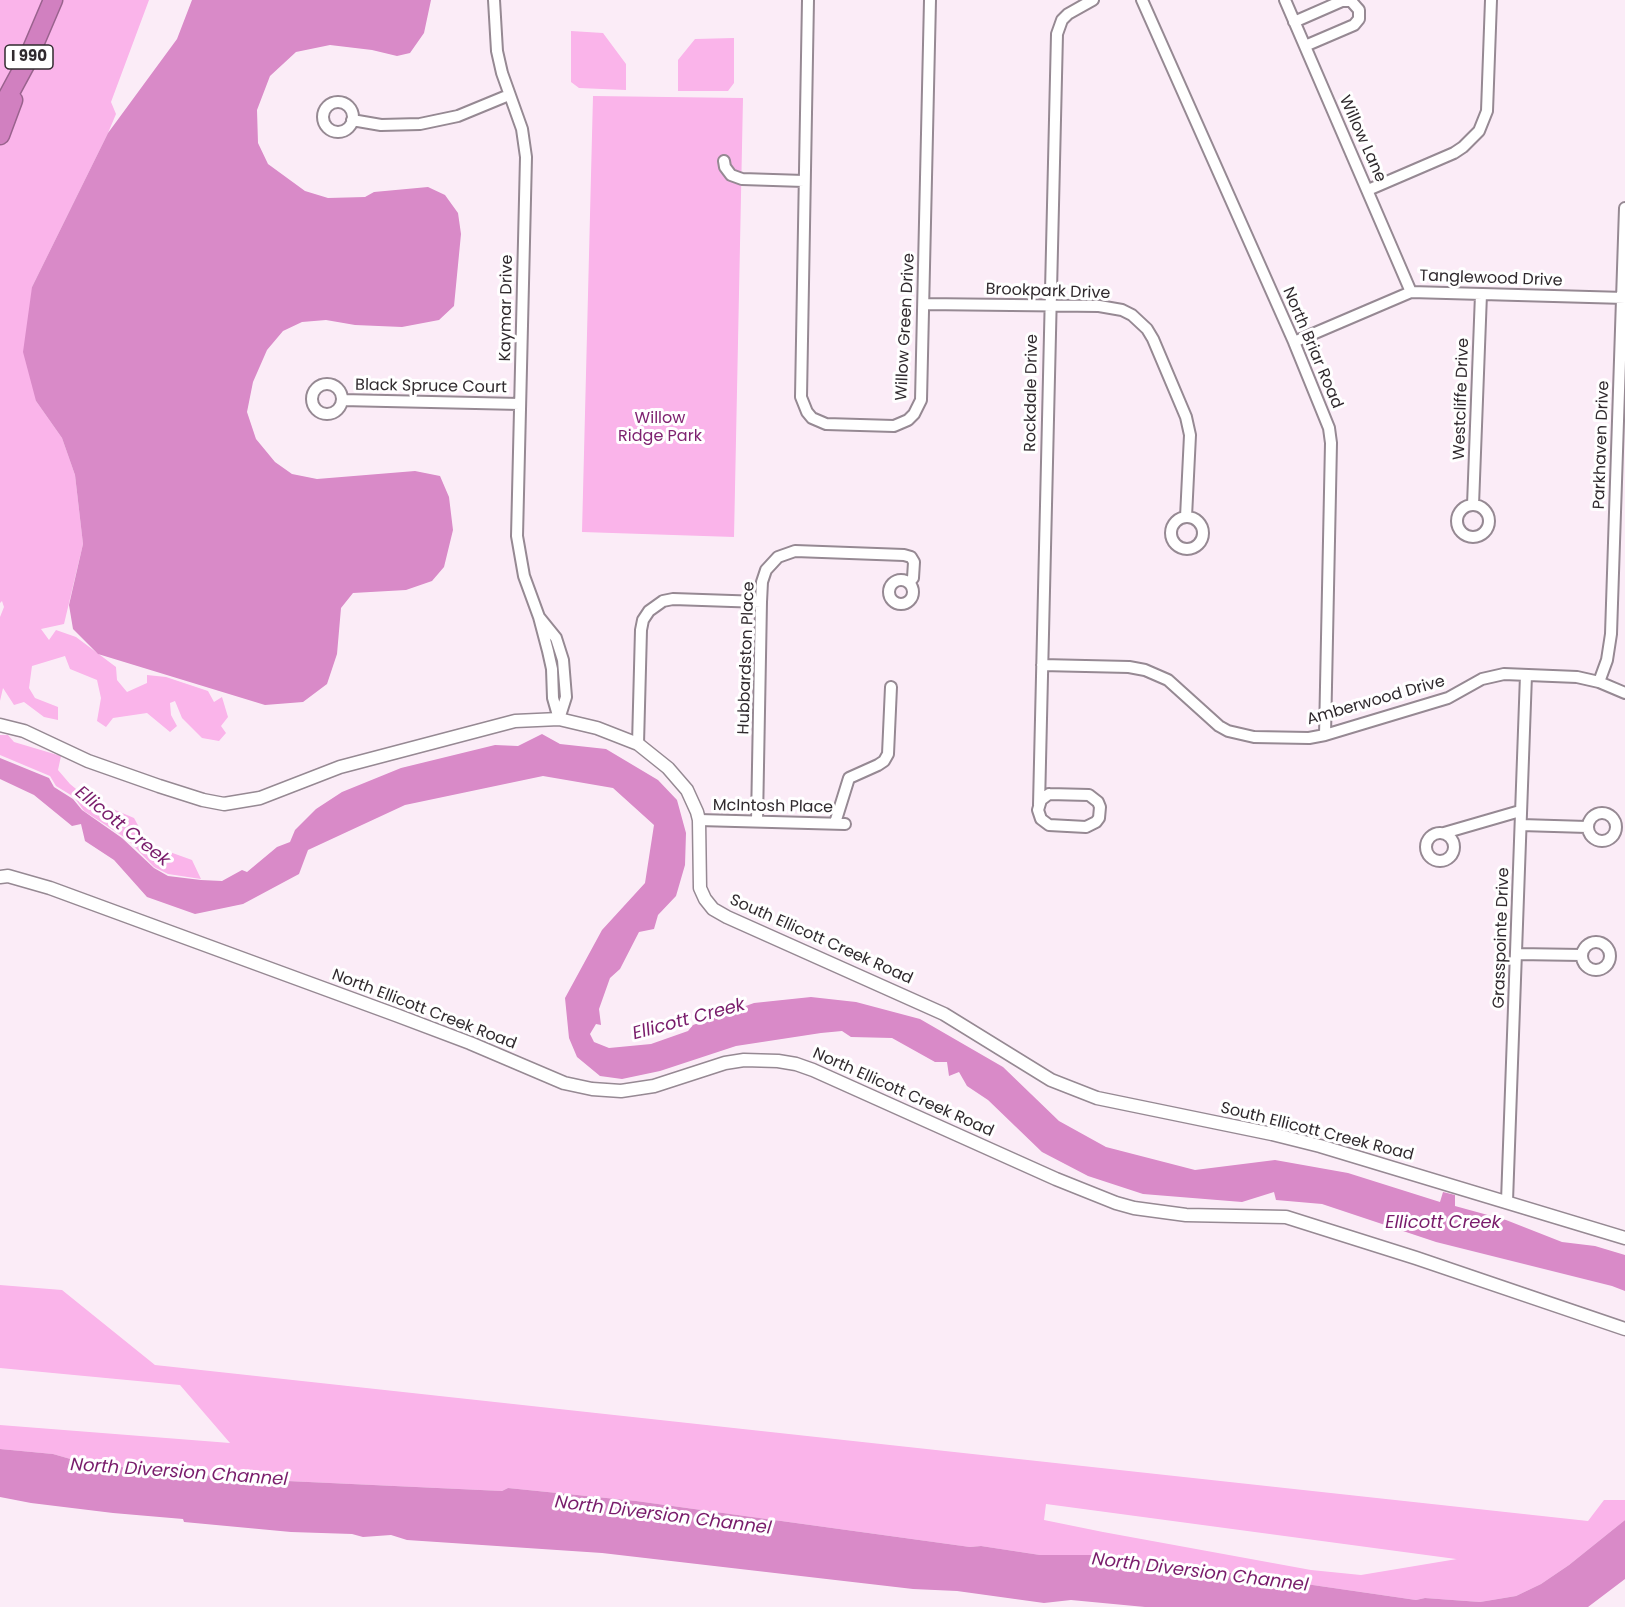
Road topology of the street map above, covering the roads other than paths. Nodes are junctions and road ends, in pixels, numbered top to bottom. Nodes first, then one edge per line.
1 (52, 0) edge
2 (494, 0) edge
3 (808, 0) edge
4 (930, 0) edge
5 (1093, 0) edge
6 (1142, 0) edge
7 (1285, 0) edge
8 (1491, 0) edge
9 (1294, 22) junction
10 (1305, 46) junction
11 (27, 61) junction
12 (509, 95) junction
13 (0, 111) edge
14 (352, 120) dead end
15 (0, 135) edge
16 (724, 161) dead end
17 (804, 181) junction
18 (1368, 190) junction
19 (1625, 208) edge
20 (1411, 292) junction
21 (1481, 294) junction
22 (1623, 298) edge
23 (924, 304) junction
24 (1049, 306) junction
25 (1294, 342) junction
26 (342, 400) dead end
27 (520, 404) junction
28 (1473, 505) dead end
29 (1186, 517) dead end
30 (909, 583) dead end
31 (762, 602) junction
32 (1042, 665) junction
33 (1526, 675) junction
34 (1599, 682) junction
35 (891, 687) dead end
36 (1625, 693) edge
37 (559, 719) junction
38 (0, 725) edge
39 (1325, 735) junction
40 (638, 744) junction
41 (1039, 805) junction
42 (1520, 811) junction
43 (699, 820) junction
44 (757, 822) junction
45 (1521, 825) junction
46 (1587, 827) dead end
47 (1444, 834) dead end
48 (0, 877) edge
49 (1517, 954) junction
50 (1582, 955) dead end
51 (1507, 1201) junction
52 (1625, 1238) edge
53 (1625, 1329) edge

1 - 11 highway, I 990
2 - 12 street, Kaymar Drive
3 - 17 street, Willow Green Drive
4 - 23 street, Willow Green Drive
5 - 24 street, Rockdale Drive
6 - 25 street, North Briar Road
7 - 9 street, Willow Lane
8 - 18 street
9 - 10 street, Willow Lane
9 - 10 street
10 - 18 street, Willow Lane
11 - 13 highway, I 990
11 - 15 highway
12 - 14 street
12 - 27 street, Kaymar Drive
16 - 17 street
17 - 23 street, Willow Green Drive
18 - 20 street, Willow Lane
19 - 22 street, Parkhaven Drive
20 - 21 street, Tanglewood Drive
20 - 25 street, Tanglewood Drive
21 - 22 street, Tanglewood Drive
21 - 28 street, Westcliffe Drive
22 - 34 street, Parkhaven Drive
23 - 24 street, Brookpark Drive
24 - 29 street, Brookpark Drive
24 - 32 street, Rockdale Drive
25 - 39 street, North Briar Road
26 - 27 street, Black Spruce Court
27 - 37 street, Kaymar Drive
30 - 31 street, Hubbardston Place
31 - 40 street
31 - 44 street, Hubbardston Place
32 - 39 street, Amberwood Drive
32 - 41 street, Rockdale Drive
33 - 34 street, Amberwood Drive
33 - 39 street, Amberwood Drive
33 - 42 street, Grasspointe Drive
34 - 36 street, Amberwood Drive
35 - 44 street, McIntosh Place
37 - 38 street, South Ellicott Creek Road
37 - 40 street, South Ellicott Creek Road
40 - 43 street, South Ellicott Creek Road
41 - 41 street
42 - 45 street, Grasspointe Drive
42 - 47 street
43 - 44 street, McIntosh Place
43 - 51 street, South Ellicott Creek Road
45 - 46 street
45 - 49 street, Grasspointe Drive
48 - 53 street, North Ellicott Creek Road
49 - 50 street
49 - 51 street, Grasspointe Drive
51 - 52 street, South Ellicott Creek Road

